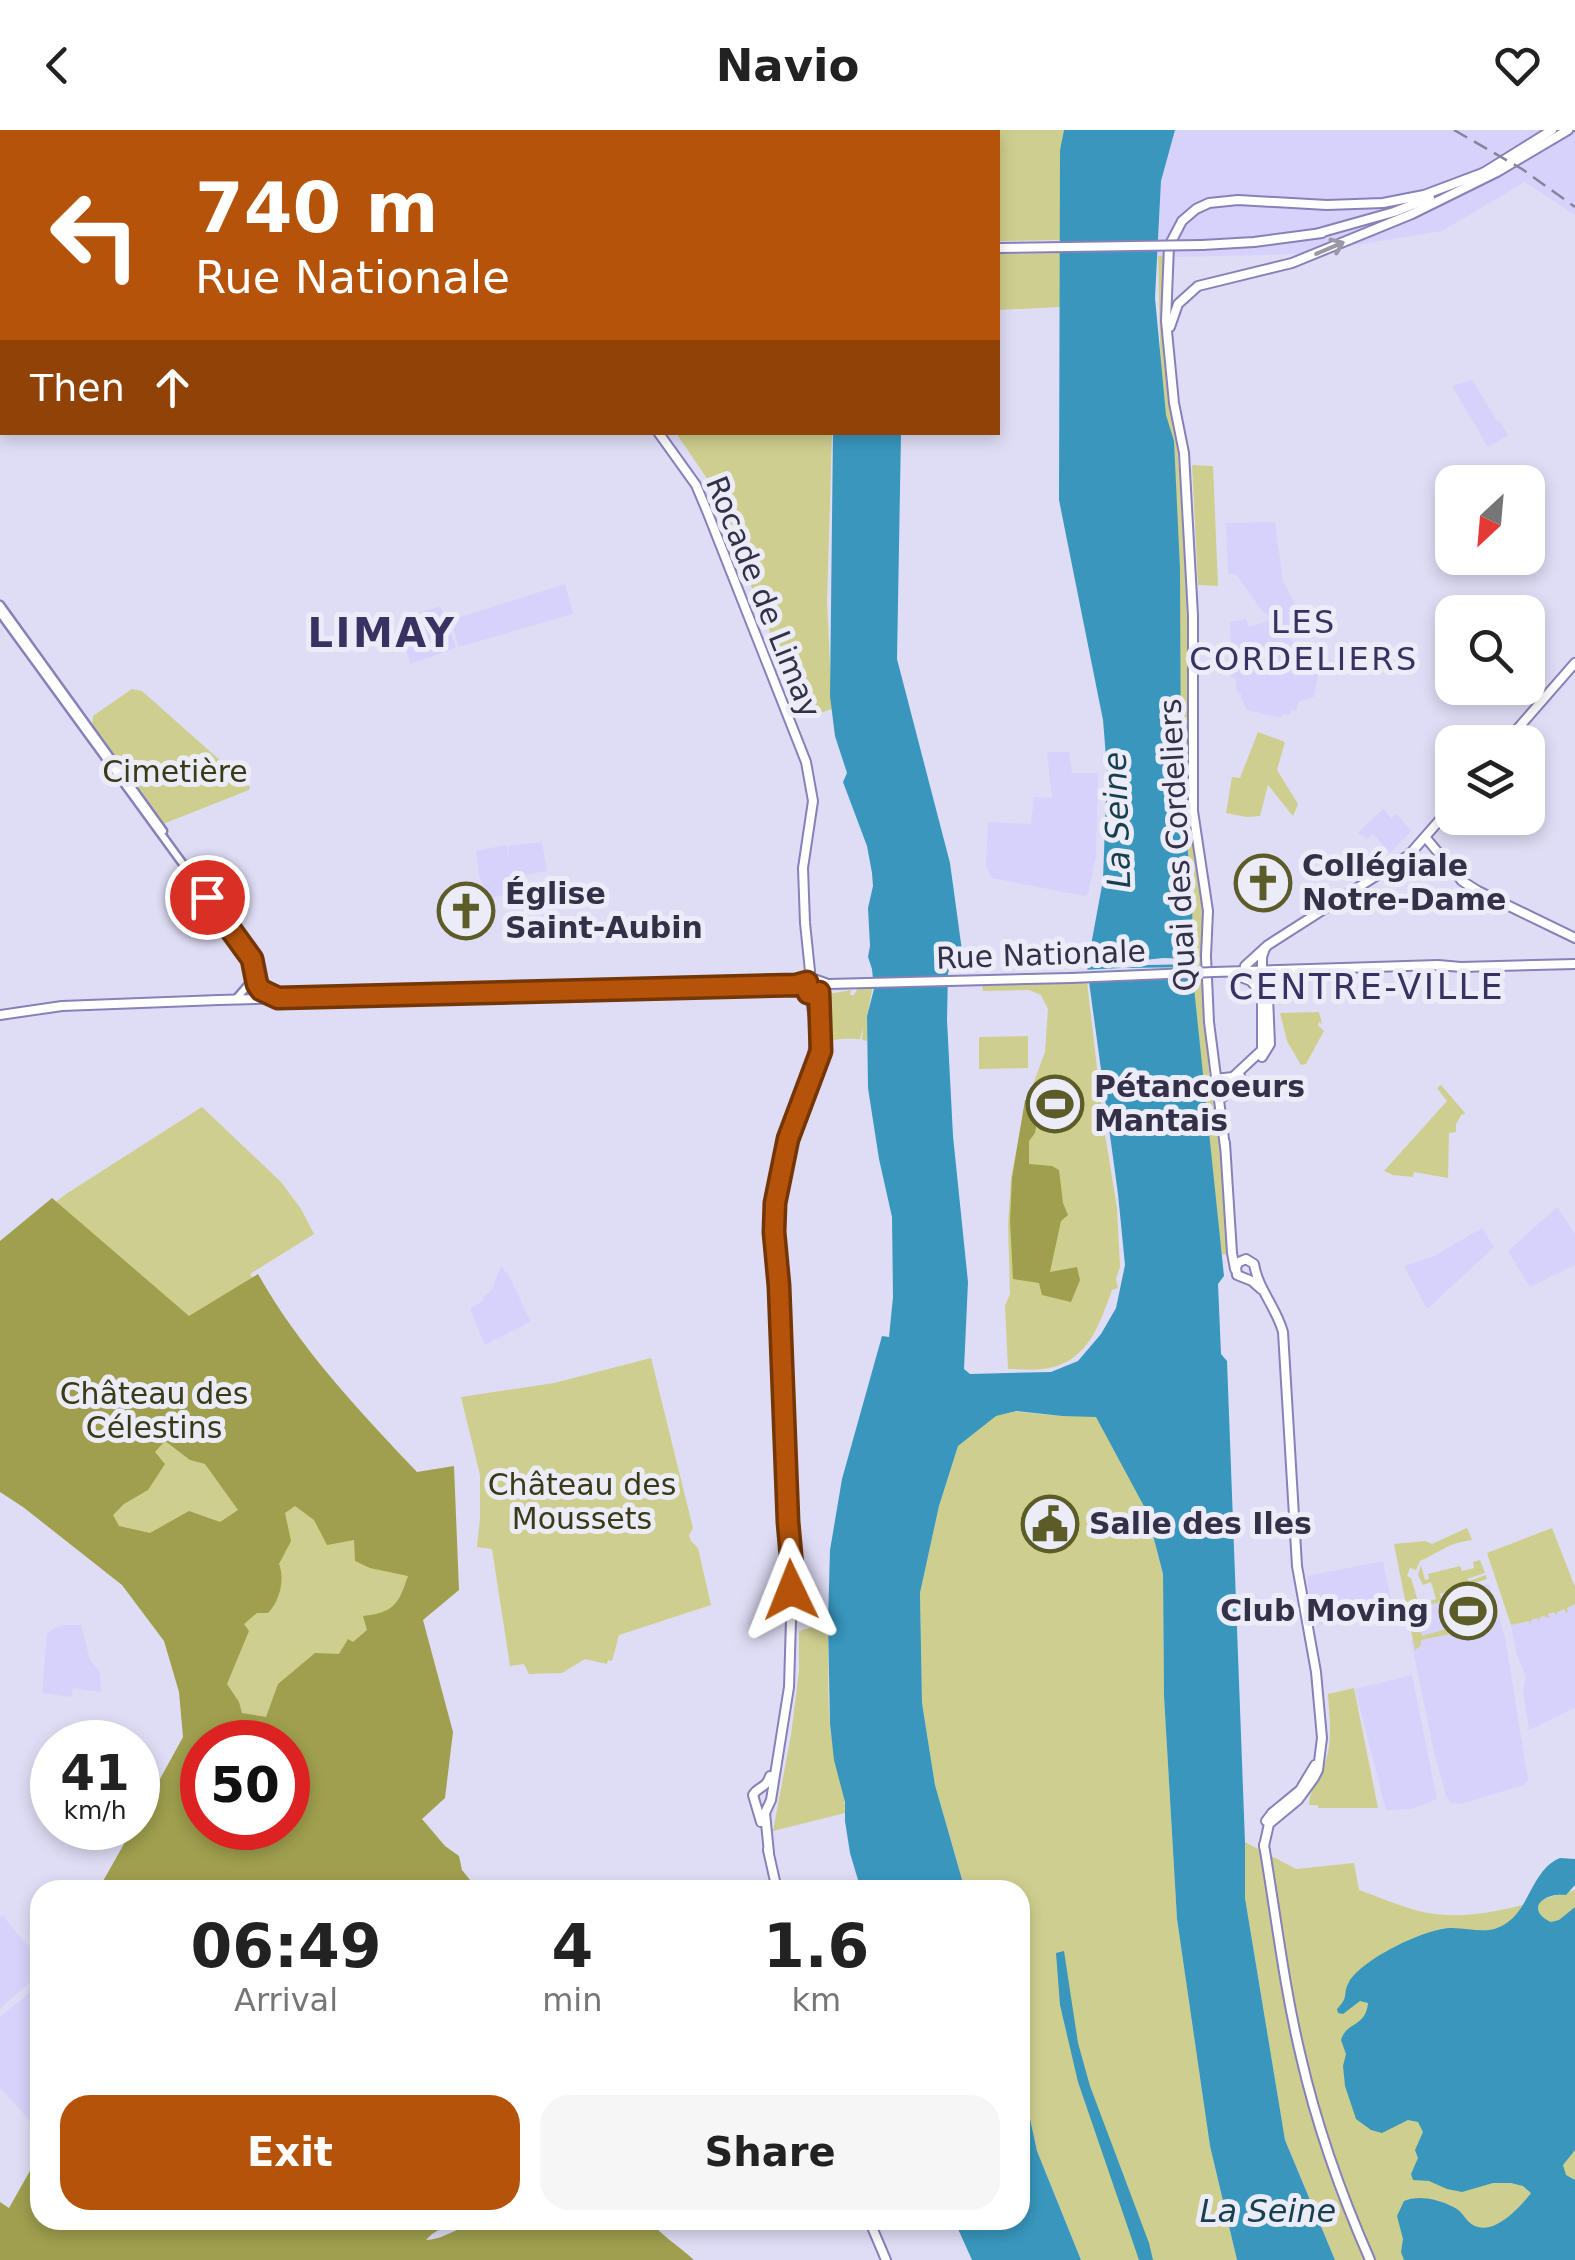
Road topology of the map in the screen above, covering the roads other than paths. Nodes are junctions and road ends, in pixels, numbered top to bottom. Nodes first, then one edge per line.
1 (1552, 130) edge
2 (1568, 130) edge
3 (1485, 172) junction
4 (1437, 201) junction
5 (1320, 233) junction
6 (1000, 248) edge
7 (1168, 341) junction
8 (660, 435) edge
9 (0, 605) edge
10 (0, 613) edge
11 (1575, 663) edge
12 (1521, 725) edge
13 (1435, 828) edge
14 (1426, 838) junction
15 (185, 866) junction
16 (1575, 938) edge
17 (1266, 948) junction
18 (1573, 963) edge
19 (1246, 966) junction
20 (1264, 968) junction
21 (1220, 972) junction
22 (870, 982) junction
23 (253, 984) junction
24 (811, 985) junction
25 (820, 992) junction
26 (1262, 994) junction
27 (278, 998) junction
28 (236, 999) junction
29 (252, 999) junction
30 (0, 1014) edge
31 (808, 1080) junction
32 (1218, 1081) junction
33 (1232, 1083) junction
34 (1223, 1097) junction
35 (1225, 1147) junction
36 (1232, 1246) junction
37 (1244, 1259) junction
38 (1236, 1269) junction
39 (1255, 1272) junction
40 (1247, 1279) junction
41 (1261, 1288) junction
42 (779, 1750) junction
43 (760, 1788) junction
44 (769, 1800) junction
45 (755, 1803) junction
46 (769, 1853) junction
47 (775, 1880) edge
48 (873, 2230) edge
49 (886, 2260) edge
50 (1370, 2260) edge

1 - 3 main road
2 - 4 main road
3 - 5 main road
3 - 7 main road, Quai des Cordeliers
4 - 5 main road
7 -> 4 main road
5 - 6 main road, bridge
7 - 32 main road, Quai des Cordeliers
8 - 24 main road, Rocade de Limay
9 - 15 street
10 - 15 street
11 - 12 main road
13 - 14 main road
14 - 16 main road
14 - 17 main road
15 - 23 street
17 - 19 main road
17 - 20 main road
18 - 20 main road
19 - 20 main road
19 - 21 main road
20 - 21 main road
20 - 26 main road
20 - 33 main road
21 - 22 main road, Rue Nationale, bridge
21 - 26 main road
22 - 24 main road, Rue Nationale
22 - 25 main road, Rue Nationale
23 - 27 street
23 - 28 street
23 - 29 street
24 - 25 main road
24 - 27 main road, Rue Nationale
24 - 31 main road
25 - 31 main road
26 - 32 main road
27 - 29 main road, Rue Nationale
28 - 29 main road, Rue Nationale
28 - 30 main road, Rue Nationale
31 - 42 main road
32 - 33 main road
32 - 34 main road, Quai des Cordeliers
32 - 35 main road, Quai des Cordeliers
33 - 34 main road
34 - 35 main road, Quai des Cordeliers
35 - 36 main road
36 - 37 main road
36 - 38 main road
37 - 38 main road
37 - 39 main road
38 - 40 main road
39 - 40 main road
39 - 41 main road
40 - 41 main road
41 - 50 main road
42 - 43 main road
42 - 44 main road
43 - 44 main road
43 - 45 main road
44 - 45 main road
44 - 46 main road
45 - 46 main road
46 - 47 main road
48 - 49 main road

